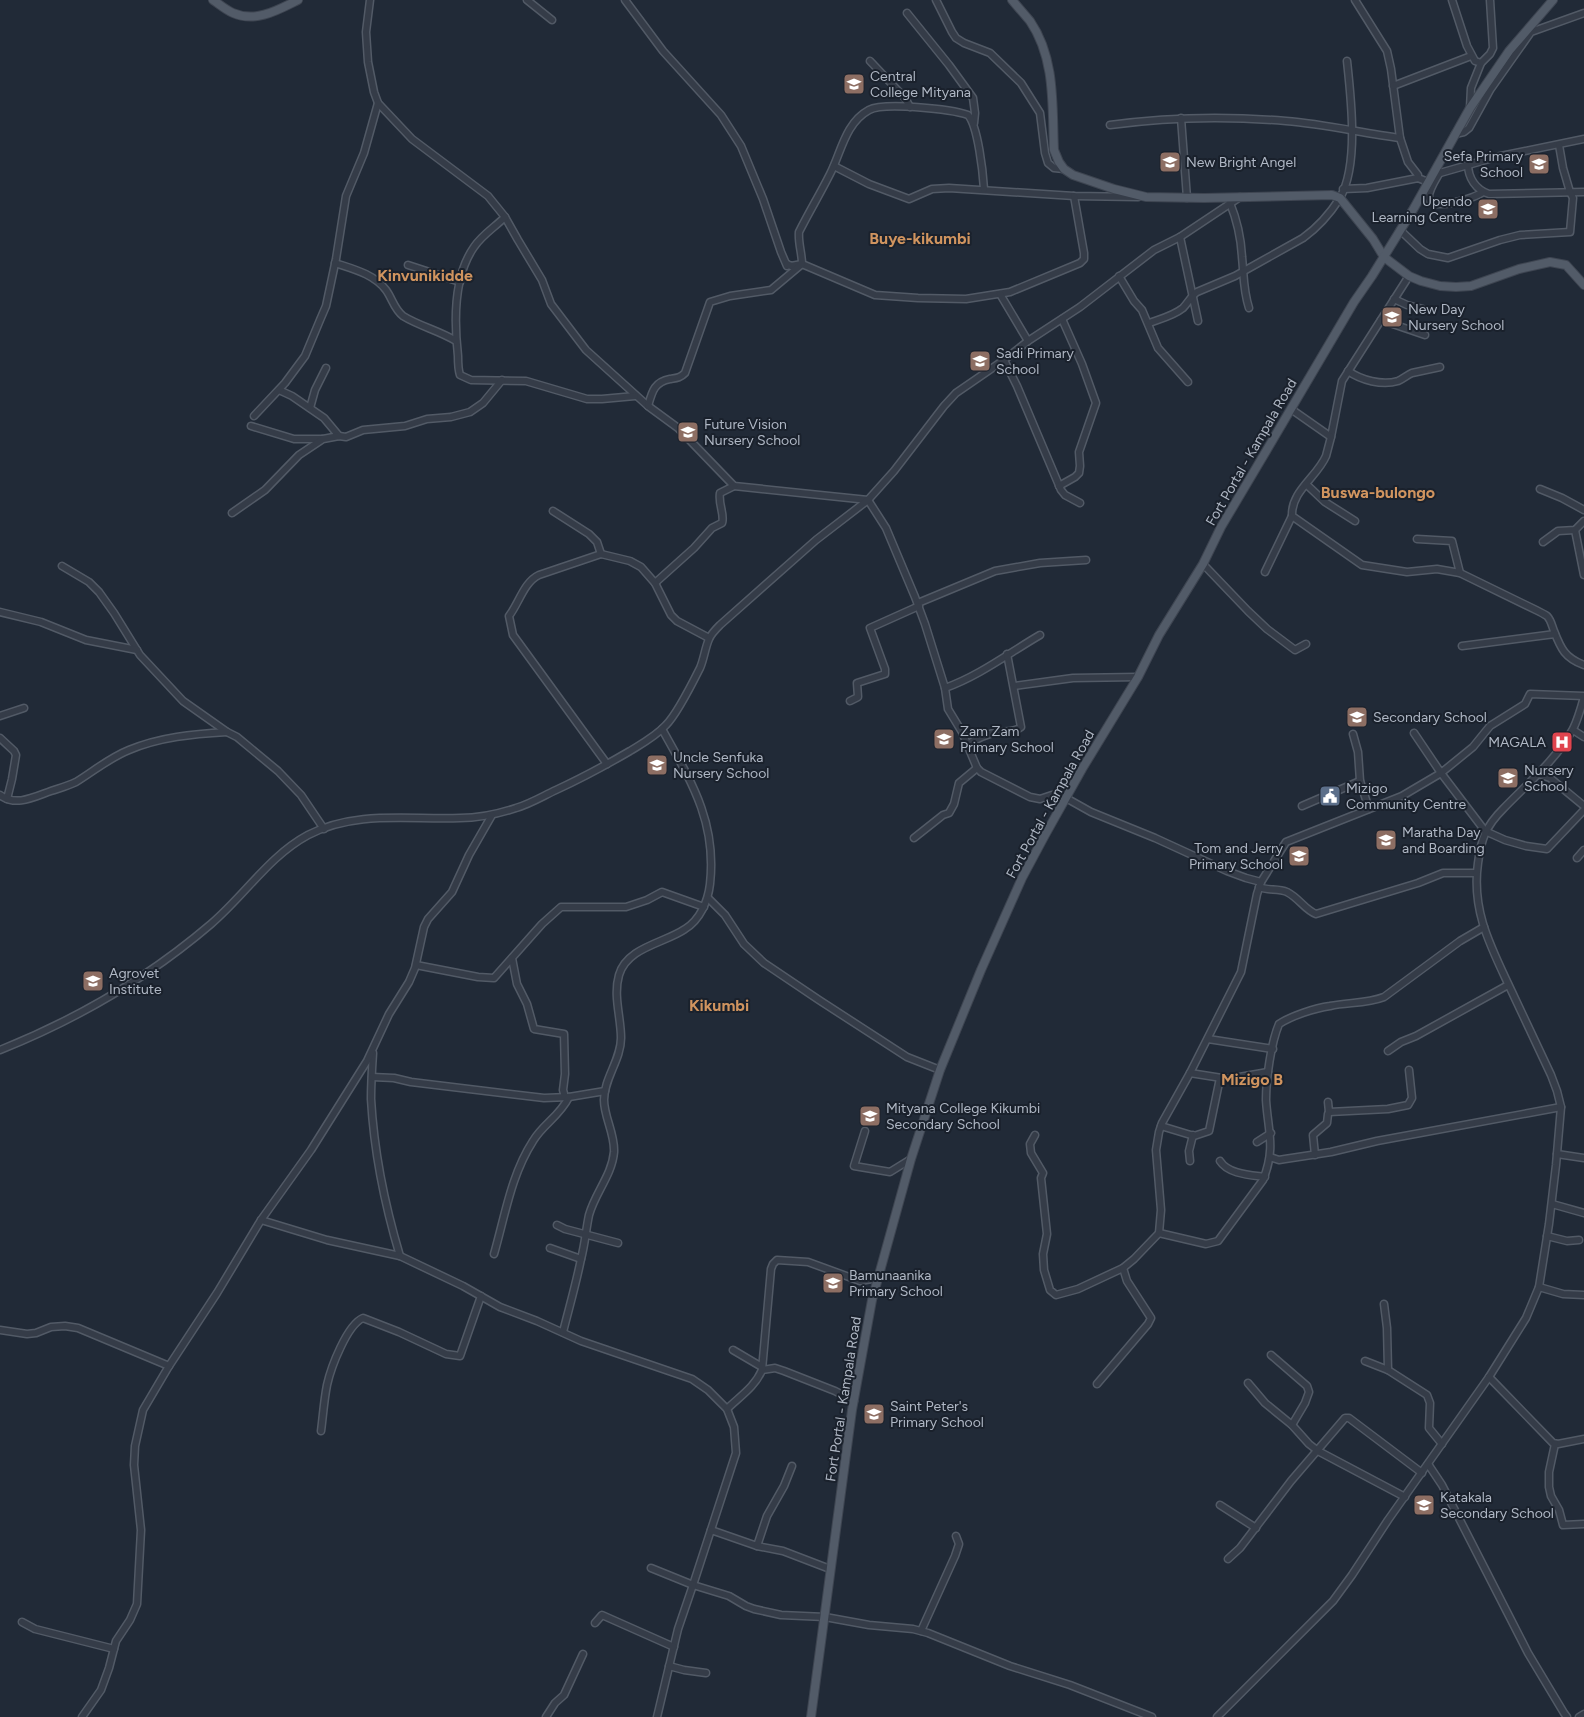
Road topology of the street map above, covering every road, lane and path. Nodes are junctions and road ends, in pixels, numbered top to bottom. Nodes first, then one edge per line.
1 (212, 0) edge
2 (298, 0) edge
3 (370, 0) edge
4 (527, 0) edge
5 (625, 0) edge
6 (936, 0) edge
7 (1012, 0) edge
8 (1355, 0) edge
9 (1452, 0) edge
10 (1490, 0) edge
11 (1553, 0) edge
12 (906, 13) dead end
13 (1584, 13) edge
14 (552, 20) dead end
15 (1471, 56) junction
16 (870, 61) dead end
17 (1347, 61) dead end
18 (1481, 63) junction
19 (1393, 86) junction
20 (378, 103) junction
21 (910, 107) junction
22 (1470, 108) junction
23 (1181, 118) junction
24 (1110, 125) dead end
25 (974, 126) junction
26 (1351, 131) junction
27 (1455, 134) junction
28 (1400, 138) junction
29 (1584, 139) edge
30 (1559, 144) junction
31 (1468, 164) junction
32 (834, 166) junction
33 (1064, 169) junction
34 (1436, 174) junction
35 (1418, 178) junction
36 (1428, 182) junction
37 (1343, 189) junction
38 (984, 190) junction
39 (1483, 192) junction
40 (1570, 192) junction
41 (1584, 192) edge
42 (1074, 196) junction
43 (1240, 197) junction
44 (1146, 198) junction
45 (1187, 198) junction
46 (1340, 198) junction
47 (1230, 203) junction
48 (505, 218) junction
49 (1400, 230) junction
50 (1180, 236) junction
51 (1384, 257) junction
52 (335, 263) junction
53 (408, 264) dead end
54 (787, 264) junction
55 (802, 264) junction
56 (1242, 271) junction
57 (789, 275) junction
58 (1120, 276) junction
59 (1409, 276) junction
60 (460, 282) junction
61 (1584, 285) edge
62 (1000, 294) junction
63 (1193, 295) junction
64 (1394, 299) junction
65 (1249, 308) dead end
66 (1423, 308) dead end
67 (1062, 319) junction
68 (1380, 320) junction
69 (1198, 321) dead end
70 (1148, 323) junction
71 (1425, 335) dead end
72 (456, 341) junction
73 (1028, 341) junction
74 (1004, 360) junction
75 (1440, 367) dead end
76 (326, 368) dead end
77 (1348, 371) junction
78 (502, 380) junction
79 (1188, 382) dead end
80 (279, 390) junction
81 (635, 396) junction
82 (648, 406) junction
83 (310, 408) junction
84 (1291, 409) junction
85 (254, 416) dead end
86 (251, 426) dead end
87 (339, 436) junction
88 (1331, 436) junction
89 (323, 439) junction
90 (1306, 484) junction
91 (734, 486) junction
92 (1059, 486) junction
93 (1540, 489) dead end
94 (868, 500) junction
95 (1080, 503) dead end
96 (1584, 510) edge
97 (552, 511) dead end
98 (232, 514) dead end
99 (1292, 516) junction
100 (1355, 521) dead end
101 (1584, 521) edge
102 (1575, 530) junction
103 (1417, 538) dead end
104 (1543, 542) dead end
105 (601, 554) junction
106 (1086, 560) dead end
107 (1203, 564) junction
108 (62, 566) dead end
109 (1264, 572) dead end
110 (1460, 573) junction
111 (1584, 575) edge
112 (655, 584) junction
113 (918, 604) junction
114 (0, 612) edge
115 (1555, 634) junction
116 (1040, 635) dead end
117 (709, 638) junction
118 (1306, 644) dead end
119 (1462, 646) dead end
120 (137, 650) junction
121 (1007, 654) junction
122 (1584, 665) edge
123 (1138, 677) junction
124 (1014, 686) junction
125 (945, 688) junction
126 (1584, 697) edge
127 (850, 702) dead end
128 (24, 708) dead end
129 (0, 716) edge
130 (662, 729) junction
131 (1573, 730) junction
132 (226, 732) junction
133 (1414, 733) dead end
134 (1353, 734) dead end
135 (1584, 737) edge
136 (0, 738) edge
137 (967, 744) junction
138 (1549, 762) junction
139 (608, 764) junction
140 (977, 768) junction
141 (1441, 773) junction
142 (1538, 774) junction
143 (1550, 778) junction
144 (1360, 781) junction
145 (0, 795) edge
146 (1066, 798) junction
147 (6, 799) junction
148 (1302, 806) dead end
149 (1584, 808) edge
150 (1369, 809) junction
151 (492, 815) junction
152 (324, 829) junction
153 (1485, 831) junction
154 (914, 838) dead end
155 (1584, 850) edge
156 (1577, 858) dead end
157 (1476, 873) junction
158 (1260, 884) junction
159 (708, 898) junction
160 (704, 907) junction
161 (1484, 927) junction
162 (512, 958) junction
163 (416, 965) junction
164 (1508, 985) junction
165 (1208, 1039) junction
166 (373, 1049) junction
167 (1273, 1049) junction
168 (0, 1050) edge
169 (1388, 1051) dead end
170 (940, 1070) junction
171 (1409, 1070) dead end
172 (1268, 1072) junction
173 (1190, 1073) junction
174 (372, 1077) junction
175 (1220, 1078) junction
176 (605, 1091) junction
177 (567, 1097) junction
178 (1328, 1102) dead end
179 (1560, 1107) junction
180 (1329, 1112) junction
181 (1161, 1126) junction
182 (865, 1131) dead end
183 (1270, 1133) junction
184 (1035, 1135) dead end
185 (1193, 1135) junction
186 (1256, 1142) dead end
187 (1316, 1154) junction
188 (1557, 1154) junction
189 (1270, 1157) junction
190 (1584, 1158) edge
191 (911, 1159) junction
192 (1190, 1161) dead end
193 (1220, 1161) dead end
194 (1265, 1177) junction
195 (1552, 1204) junction
196 (1584, 1213) edge
197 (261, 1220) junction
198 (558, 1225) dead end
199 (1159, 1233) junction
200 (586, 1235) junction
201 (1547, 1236) junction
202 (1579, 1240) dead end
203 (618, 1243) dead end
204 (550, 1248) dead end
205 (494, 1254) dead end
206 (400, 1256) junction
207 (581, 1260) junction
208 (1123, 1268) junction
209 (878, 1278) junction
210 (1538, 1287) junction
211 (481, 1296) junction
212 (1584, 1296) edge
213 (1384, 1304) dead end
214 (0, 1330) edge
215 (564, 1332) junction
216 (733, 1350) dead end
217 (1271, 1354) dead end
218 (1365, 1361) dead end
219 (169, 1366) junction
220 (762, 1368) junction
221 (1388, 1370) junction
222 (1489, 1377) junction
223 (1248, 1383) dead end
224 (1097, 1384) dead end
225 (854, 1402) junction
226 (726, 1409) junction
227 (1292, 1425) junction
228 (321, 1432) dead end
229 (1584, 1439) edge
230 (1442, 1444) junction
231 (1555, 1444) junction
232 (1318, 1450) junction
233 (1428, 1464) junction
234 (792, 1466) dead end
235 (1422, 1473) junction
236 (1405, 1497) junction
237 (1220, 1505) dead end
238 (1584, 1524) edge
239 (1256, 1528) junction
240 (711, 1530) junction
241 (956, 1536) dead end
242 (758, 1546) junction
243 (1228, 1559) dead end
244 (651, 1568) dead end
245 (830, 1568) junction
246 (693, 1585) junction
247 (825, 1617) junction
248 (22, 1622) dead end
249 (595, 1623) dead end
250 (921, 1631) junction
251 (674, 1647) junction
252 (114, 1648) junction
253 (583, 1654) dead end
254 (669, 1666) junction
255 (706, 1673) dead end
256 (1584, 1714) edge
257 (82, 1717) edge
258 (546, 1717) edge
259 (657, 1717) edge
260 (811, 1717) edge
261 (1152, 1717) edge
262 (1217, 1717) edge
263 (1567, 1717) edge
264 (1579, 1717) edge

1 - 2 main road
3 - 20 street
4 - 14 street
5 - 54 street
6 - 33 street
7 - 33 main road
8 - 19 street
9 - 15 street
10 - 18 street
11 - 22 main road, Fort Portal - Kampala Road
12 - 25 street
13 - 27 street
15 - 18 street
15 - 19 street
16 - 21 street
17 - 26 street
18 - 22 street
19 - 28 street
20 - 48 street
20 - 52 street
21 - 25 street
21 - 32 street
22 - 27 main road, Fort Portal - Kampala Road
23 - 24 street
23 - 26 street
23 - 45 street
25 - 38 street
26 - 28 street
26 - 37 street
27 - 34 main road, Fort Portal - Kampala Road
28 - 35 street
29 - 30 street
30 - 31 street
30 - 40 street
31 - 34 street
31 - 39 street
32 - 38 street
32 - 55 street
33 - 44 main road
34 - 36 main road, Fort Portal - Kampala Road
34 - 39 street
35 - 36 street
35 - 37 street
36 - 49 main road, Fort Portal - Kampala Road
37 - 46 street
38 - 42 street
39 - 40 street
40 - 41 street
40 - 49 street
42 - 44 street
42 - 62 street
43 - 45 main road
43 - 46 main road
43 - 47 street
44 - 45 main road
46 - 51 main road
46 - 56 street
47 - 50 street
47 - 56 street
48 - 60 street
48 - 81 street
49 - 51 main road, Fort Portal - Kampala Road
50 - 58 street
50 - 63 street
51 - 59 main road
51 - 84 main road, Fort Portal - Kampala Road
52 - 72 street
52 - 80 street
53 - 60 street
54 - 55 street
54 - 57 street
55 - 57 street
55 - 62 street
56 - 63 street
56 - 65 street
57 - 82 street
58 - 67 street
58 - 70 street
59 - 61 main road
59 - 64 street
60 - 72 street
62 - 73 street
63 - 69 street
63 - 70 street
64 - 66 street
64 - 68 street
67 - 73 street
67 - 92 street
68 - 71 street
68 - 77 street
70 - 79 street
72 - 78 street
73 - 74 street
74 - 92 street
74 - 94 street
75 - 77 street
76 - 83 street
77 - 88 street
78 - 81 street
78 - 87 street
80 - 83 street
80 - 85 street
81 - 82 street
82 - 91 street
83 - 87 street
84 - 88 street
84 - 107 main road, Fort Portal - Kampala Road
86 - 89 street
87 - 89 street
88 - 90 street
89 - 98 street
90 - 99 street
90 - 100 street
91 - 94 street
91 - 112 street
92 - 95 street
93 - 96 street
94 - 113 street
94 - 117 street
97 - 105 street
99 - 109 street
99 - 110 street
101 - 102 street
102 - 104 street
102 - 111 street
103 - 110 street
105 - 112 street
105 - 139 street
106 - 113 street
107 - 118 street
107 - 123 main road, Fort Portal - Kampala Road
108 - 120 street
110 - 115 street
112 - 117 street
113 - 125 street
113 - 127 street
114 - 120 street
115 - 119 street
115 - 122 street
116 - 121 street
117 - 130 street
120 - 132 street
121 - 124 street
121 - 125 street
123 - 124 street
123 - 146 main road, Fort Portal - Kampala Road
124 - 137 street
125 - 137 street
126 - 131 street
126 - 141 street
128 - 129 street
130 - 139 street
130 - 159 street
131 - 135 street
131 - 138 street
132 - 147 street
132 - 152 street
133 - 141 street
134 - 144 street
136 - 147 street
137 - 140 street
138 - 142 street
138 - 143 street
139 - 151 street
140 - 146 street
140 - 154 street
141 - 150 street
141 - 153 street
142 - 143 street
142 - 153 street
143 - 149 street
144 - 148 street
144 - 150 street
145 - 147 street
146 - 158 street
146 - 170 main road, Fort Portal - Kampala Road
149 - 153 street
150 - 158 street
151 - 152 street
151 - 163 street
152 - 168 street
153 - 157 street
155 - 156 street
157 - 158 street
157 - 161 street
158 - 165 street
159 - 160 street
159 - 170 street
160 - 162 street
160 - 176 street
161 - 164 street
161 - 167 street
162 - 163 street
162 - 177 street
163 - 166 street
164 - 169 street
164 - 179 street
165 - 167 street
165 - 173 street
166 - 174 street
166 - 197 street
167 - 172 street
170 - 191 main road, Fort Portal - Kampala Road
171 - 180 street
172 - 175 street
172 - 183 street
173 - 175 street
173 - 181 street
174 - 177 street
174 - 206 street
175 - 185 street
176 - 177 street
176 - 200 street
177 - 205 street
178 - 180 street
179 - 187 street
179 - 188 street
180 - 187 street
181 - 185 street
181 - 199 street
182 - 191 street
183 - 186 street
183 - 189 street
184 - 208 street
185 - 192 street
187 - 189 street
188 - 190 street
188 - 195 street
189 - 194 street
191 - 209 main road, Fort Portal - Kampala Road
193 - 194 street
194 - 199 street
195 - 196 street
195 - 201 street
197 - 206 street
197 - 219 street
198 - 200 street
199 - 208 street
200 - 203 street
200 - 207 street
201 - 202 street
201 - 210 street
204 - 207 street
206 - 211 street
207 - 215 street
208 - 224 street
209 - 220 street
209 - 225 main road, Fort Portal - Kampala Road
210 - 212 street
210 - 222 street
211 - 215 street
211 - 228 street
213 - 221 street
214 - 219 street
215 - 226 street
216 - 220 street
217 - 227 street
218 - 221 street
219 - 252 street
220 - 225 street
220 - 226 street
221 - 230 street
222 - 230 street
222 - 231 street
223 - 227 street
225 - 245 main road, Fort Portal - Kampala Road
226 - 240 street
227 - 232 street
229 - 231 street
230 - 233 street
231 - 238 street
232 - 235 street
232 - 236 street
232 - 239 street
233 - 235 street
233 - 263 street
234 - 242 street
235 - 236 street
236 - 262 street
237 - 239 street
239 - 243 street
240 - 242 street
240 - 246 street
241 - 250 street
242 - 245 street
244 - 246 street
245 - 247 main road, Fort Portal - Kampala Road
246 - 247 street
246 - 251 street
247 - 250 street
247 - 260 main road, Fort Portal - Kampala Road
248 - 252 street
249 - 251 street
250 - 261 street
251 - 254 street
252 - 257 street
253 - 258 street
254 - 255 street
254 - 259 street
256 - 264 street

